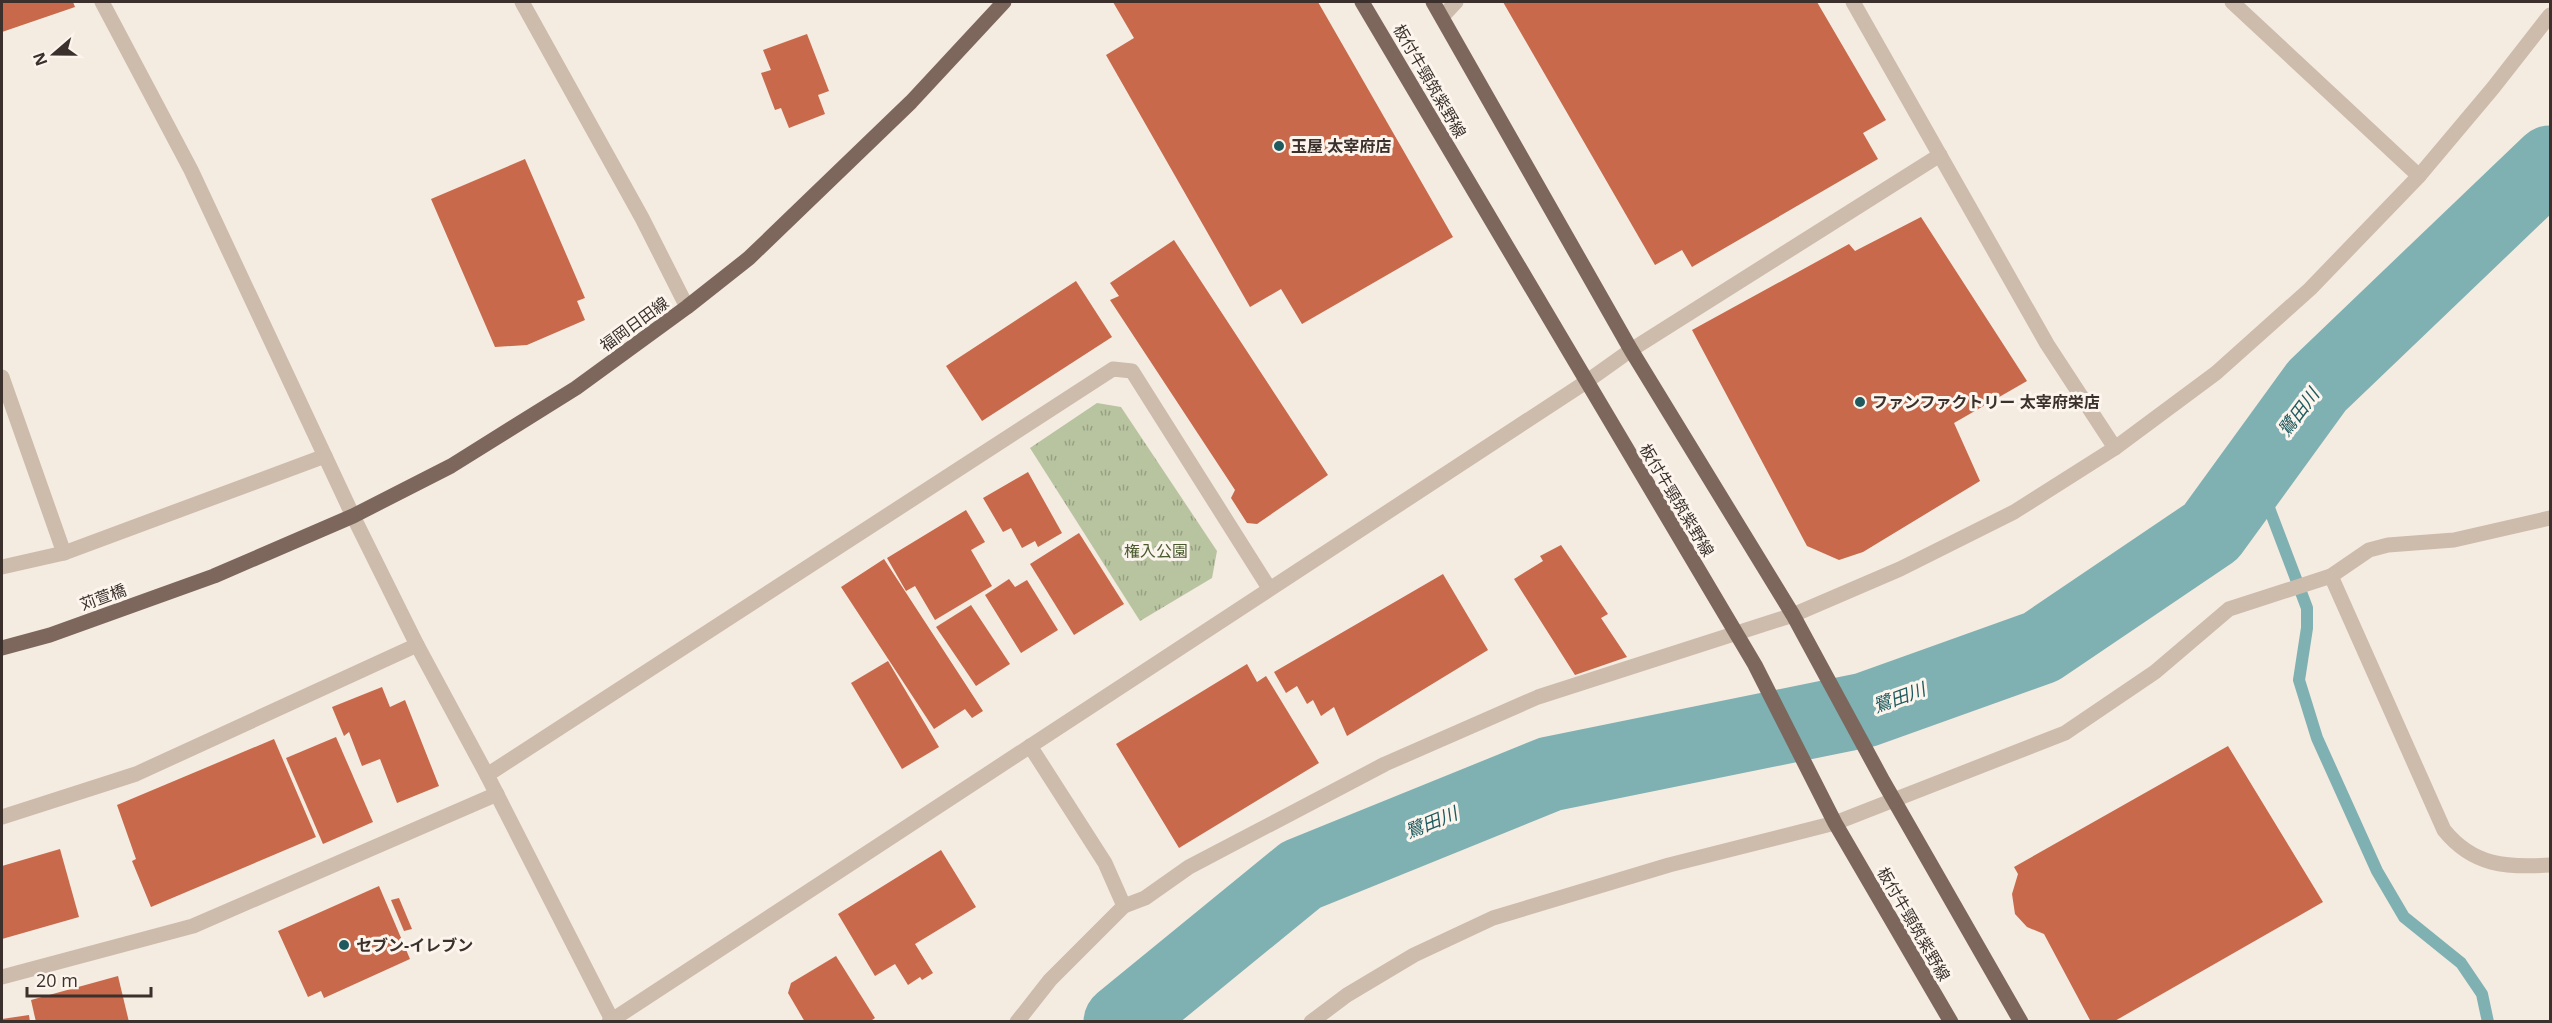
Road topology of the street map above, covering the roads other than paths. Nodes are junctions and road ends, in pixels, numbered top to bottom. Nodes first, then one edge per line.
1 (102, 2) edge
2 (522, 2) edge
3 (1004, 2) edge
4 (1362, 2) edge
5 (1433, 2) edge
6 (1456, 2) edge
7 (1853, 2) edge
8 (2232, 2) edge
9 (2550, 15) edge
10 (1442, 17) junction
11 (1940, 154) junction
12 (2419, 176) junction
13 (687, 307) junction
14 (1631, 350) junction
15 (2, 377) edge
16 (1586, 382) junction
17 (2115, 448) junction
18 (325, 456) junction
19 (353, 516) junction
20 (2550, 518) edge
21 (64, 553) junction
22 (2, 567) edge
23 (214, 576) joint
24 (2331, 576) junction
25 (1269, 588) junction
26 (1793, 615) junction
27 (1736, 635) junction
28 (417, 645) junction
29 (2, 648) edge
30 (1030, 746) junction
31 (487, 775) junction
32 (497, 794) junction
33 (1894, 800) junction
34 (2, 817) edge
35 (1835, 823) junction
36 (2550, 865) edge
37 (1124, 906) junction
38 (2, 977) edge
39 (612, 1021) edge
40 (1017, 1022) edge
41 (1311, 1022) edge
42 (1951, 1022) edge
43 (2021, 1022) edge

1 - 18 street
2 - 13 street
3 - 13 main road, 福岡日田線
4 - 16 main road, 板付牛頸筑紫野線
5 - 10 main road
6 - 10 street
7 - 11 street
8 - 12 street
9 - 12 street
10 - 14 main road
11 - 14 street
11 - 17 street
12 - 17 street
13 - 19 main road, 福岡日田線
14 - 16 street
14 - 26 main road
15 - 21 street
16 - 25 street
16 - 27 main road, 板付牛頸筑紫野線
17 - 26 street
18 - 19 street
18 - 21 street
19 - 23 main road, 福岡日田線
19 - 28 street
20 - 24 street
21 - 22 street
23 - 29 main road, 苅萱橋
24 - 33 street
24 - 36 street
25 - 30 street
25 - 31 street
26 - 27 street
26 - 33 main road
27 - 35 main road, 板付牛頸筑紫野線
27 - 37 street
28 - 31 street
28 - 34 street
30 - 37 street
30 - 39 street
31 - 32 street
32 - 38 street
32 - 39 street
33 - 35 street
33 - 43 main road
35 - 41 street
35 - 42 main road, 板付牛頸筑紫野線
37 - 40 street

